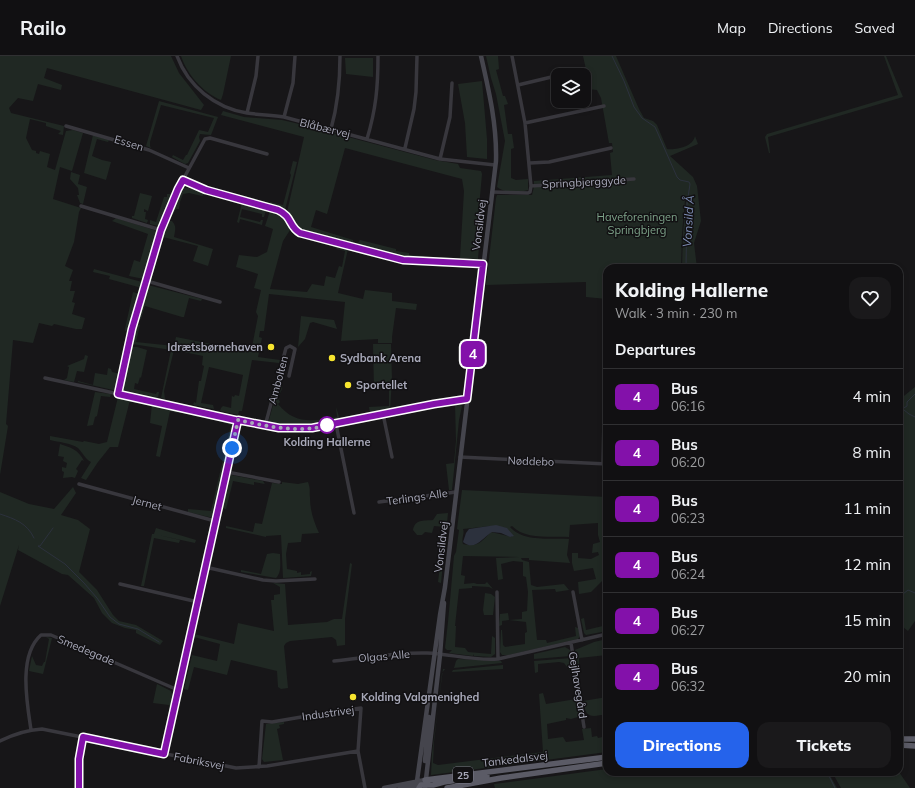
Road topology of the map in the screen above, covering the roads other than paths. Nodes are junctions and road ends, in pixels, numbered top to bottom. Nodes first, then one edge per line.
1 (177, 56) edge
2 (258, 56) edge
3 (295, 56) edge
4 (340, 56) edge
5 (378, 56) edge
6 (417, 56) edge
7 (481, 56) edge
8 (512, 56) edge
9 (551, 77) edge
10 (452, 83) dead end
11 (518, 84) junction
12 (604, 106) dead end
13 (247, 113) junction
14 (284, 118) junction
15 (525, 123) junction
16 (66, 126) dead end
17 (331, 130) junction
18 (367, 139) junction
19 (404, 148) junction
20 (611, 148) dead end
21 (268, 154) dead end
22 (440, 159) junction
23 (530, 163) junction
24 (495, 165) junction
25 (189, 168) junction
26 (634, 179) dead end
27 (183, 180) junction
28 (531, 186) junction
29 (492, 192) junction
30 (81, 206) dead end
31 (161, 230) junction
32 (483, 264) junction
33 (147, 281) junction
34 (220, 302) dead end
35 (289, 376) dead end
36 (45, 378) dead end
37 (118, 394) junction
38 (467, 399) junction
39 (383, 414) junction
40 (238, 420) junction
41 (336, 424) junction
42 (265, 426) junction
43 (392, 457) dead end
44 (460, 457) junction
45 (603, 464) edge
46 (227, 472) junction
47 (279, 482) dead end
48 (80, 484) dead end
49 (456, 492) junction
50 (379, 502) dead end
51 (354, 513) dead end
52 (215, 521) junction
53 (206, 567) junction
54 (315, 579) dead end
55 (120, 584) dead end
56 (445, 587) junction
57 (497, 592) dead end
58 (573, 592) dead end
59 (198, 602) junction
60 (440, 615) junction
61 (603, 635) edge
62 (582, 640) junction
63 (571, 643) junction
64 (434, 654) junction
65 (440, 655) junction
66 (498, 659) junction
67 (334, 661) dead end
68 (178, 690) junction
69 (435, 700) junction
70 (584, 727) dead end
71 (30, 730) junction
72 (83, 737) junction
73 (903, 739) edge
74 (915, 739) edge
75 (0, 741) edge
76 (903, 745) edge
77 (915, 746) edge
78 (358, 751) junction
79 (164, 754) junction
80 (603, 757) edge
81 (603, 764) edge
82 (259, 767) junction
83 (422, 785) edge
84 (79, 788) edge
85 (365, 788) edge
86 (384, 788) edge
87 (400, 788) edge
88 (447, 788) edge

1 - 13 street, Blåbærvej
2 - 13 street
3 - 14 street
4 - 17 street
5 - 18 street
6 - 19 street
7 - 24 main road, Vonsildvej
8 - 11 street
9 - 11 street
10 - 22 street
11 - 15 street
12 - 15 street
13 - 14 street, Blåbærvej
14 - 17 street, Blåbærvej
15 - 23 street
16 - 25 street, Essen
17 - 18 street, Blåbærvej
18 - 19 street, Blåbærvej
19 - 22 street, Blåbærvej
20 - 23 street
21 - 25 street
22 - 24 street, Blåbærvej
23 - 28 street
24 - 29 main road, Vonsildvej
25 - 27 street
26 - 28 street, Springbjerggyde
27 - 31 street
27 - 32 street
28 - 29 street, Springbjerggyde
29 - 32 main road, Vonsildvej
30 - 31 street
31 - 33 street
32 - 38 main road, Vonsildvej
33 - 34 street
33 - 37 street
35 - 42 street, Ambolten
36 - 37 street
37 - 40 street
38 - 39 street
38 - 44 main road, Vonsildvej
39 - 41 street
39 - 43 street
40 - 42 street
40 - 46 street
41 - 42 street
41 - 51 street
44 - 45 street, Nøddebo
44 - 49 main road, Vonsildvej
46 - 47 street
46 - 52 street
48 - 52 street, Jernet
49 - 50 street, Terlings Alle
49 - 56 main road, Vonsildvej
52 - 53 street
53 - 54 street
53 - 59 street
55 - 59 street
56 - 60 main road, Vonsildvej
56 - 65 main road, Vonsildvej
57 - 66 street
58 - 62 street, Gejlhavegård
59 - 68 street
60 - 64 main road, Vonsildvej
60 - 65 main road
61 - 62 street, Gejlhavegård
62 - 63 street, Gejlhavegård
63 - 66 street, Gejlhavegård
63 - 70 street, Gejlhavegård
64 - 65 street, Gejlhavegård
64 - 67 street, Olgas Alle
64 - 69 main road
64 - 83 main road, Vonsildvej
65 - 66 street, Gejlhavegård
65 - 69 main road, Vonsildvej
68 - 71 street, Smedegade
68 - 79 street
69 - 83 main road, Vonsildvej
71 - 72 street, Fabriksvej
71 - 75 street, Fabriksvej
72 - 79 street, Fabriksvej
72 - 84 street
73 - 74 highway
76 - 77 highway
78 - 82 street, Fabriksvej
78 - 82 street, Industrivej
78 - 85 street, Industrivej
79 - 82 street, Fabriksvej
80 - 83 highway, Tankedalsvej / 25
81 - 88 highway, Tankedalsvej / 25
83 - 86 main road
83 - 87 main road

